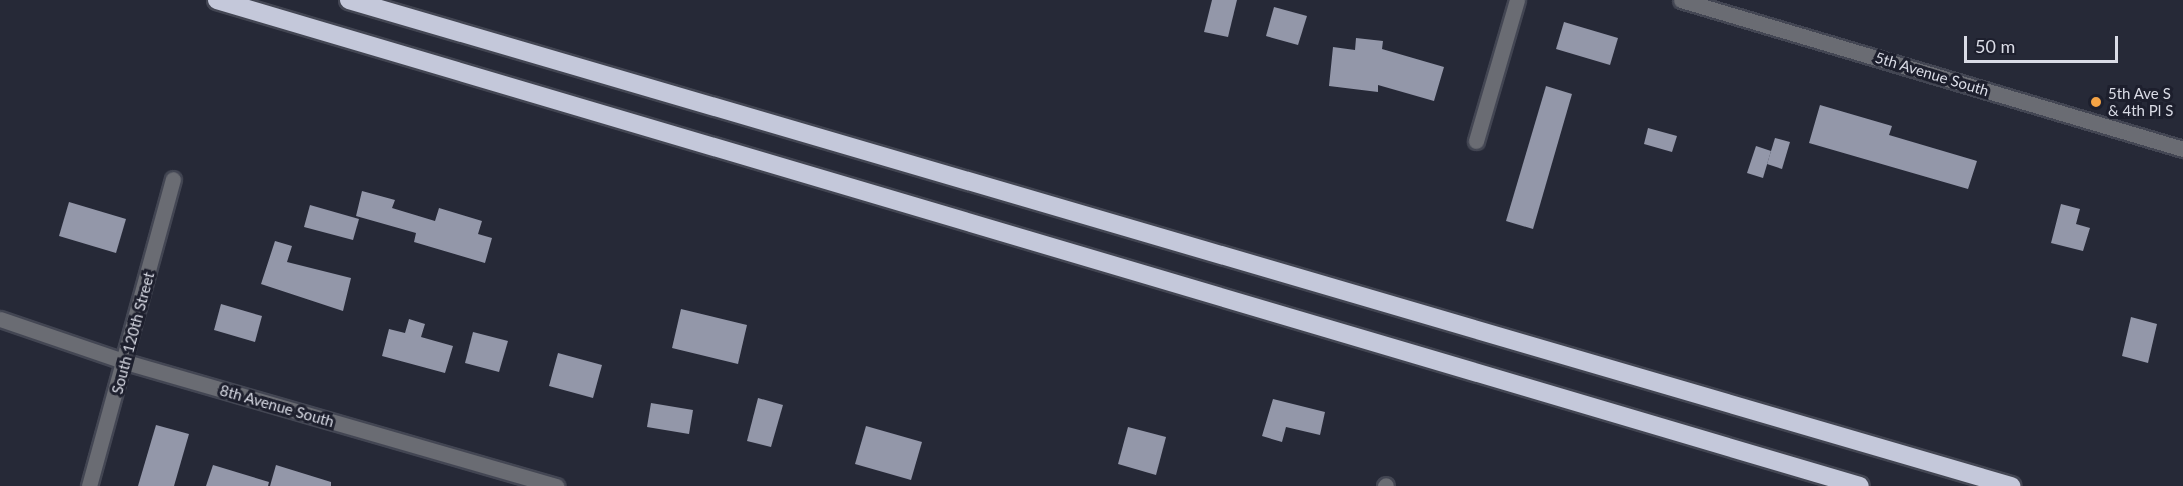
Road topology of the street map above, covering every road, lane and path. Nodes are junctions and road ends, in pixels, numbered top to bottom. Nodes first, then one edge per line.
1 (217, 0) edge
2 (349, 0) edge
3 (1517, 0) edge
4 (1681, 0) edge
5 (1476, 141) dead end
6 (2183, 149) edge
7 (173, 179) dead end
8 (0, 319) edge
9 (126, 362) junction
10 (89, 486) edge
11 (555, 486) edge
12 (1860, 486) edge
13 (2011, 486) edge

1 - 12 highway
2 - 13 highway
3 - 5 street
4 - 6 street, 5th Avenue South
7 - 9 street, South 120th Street
8 - 9 street, 8th Avenue South
9 - 10 street, South 120th Street
9 - 11 street, 8th Avenue South

